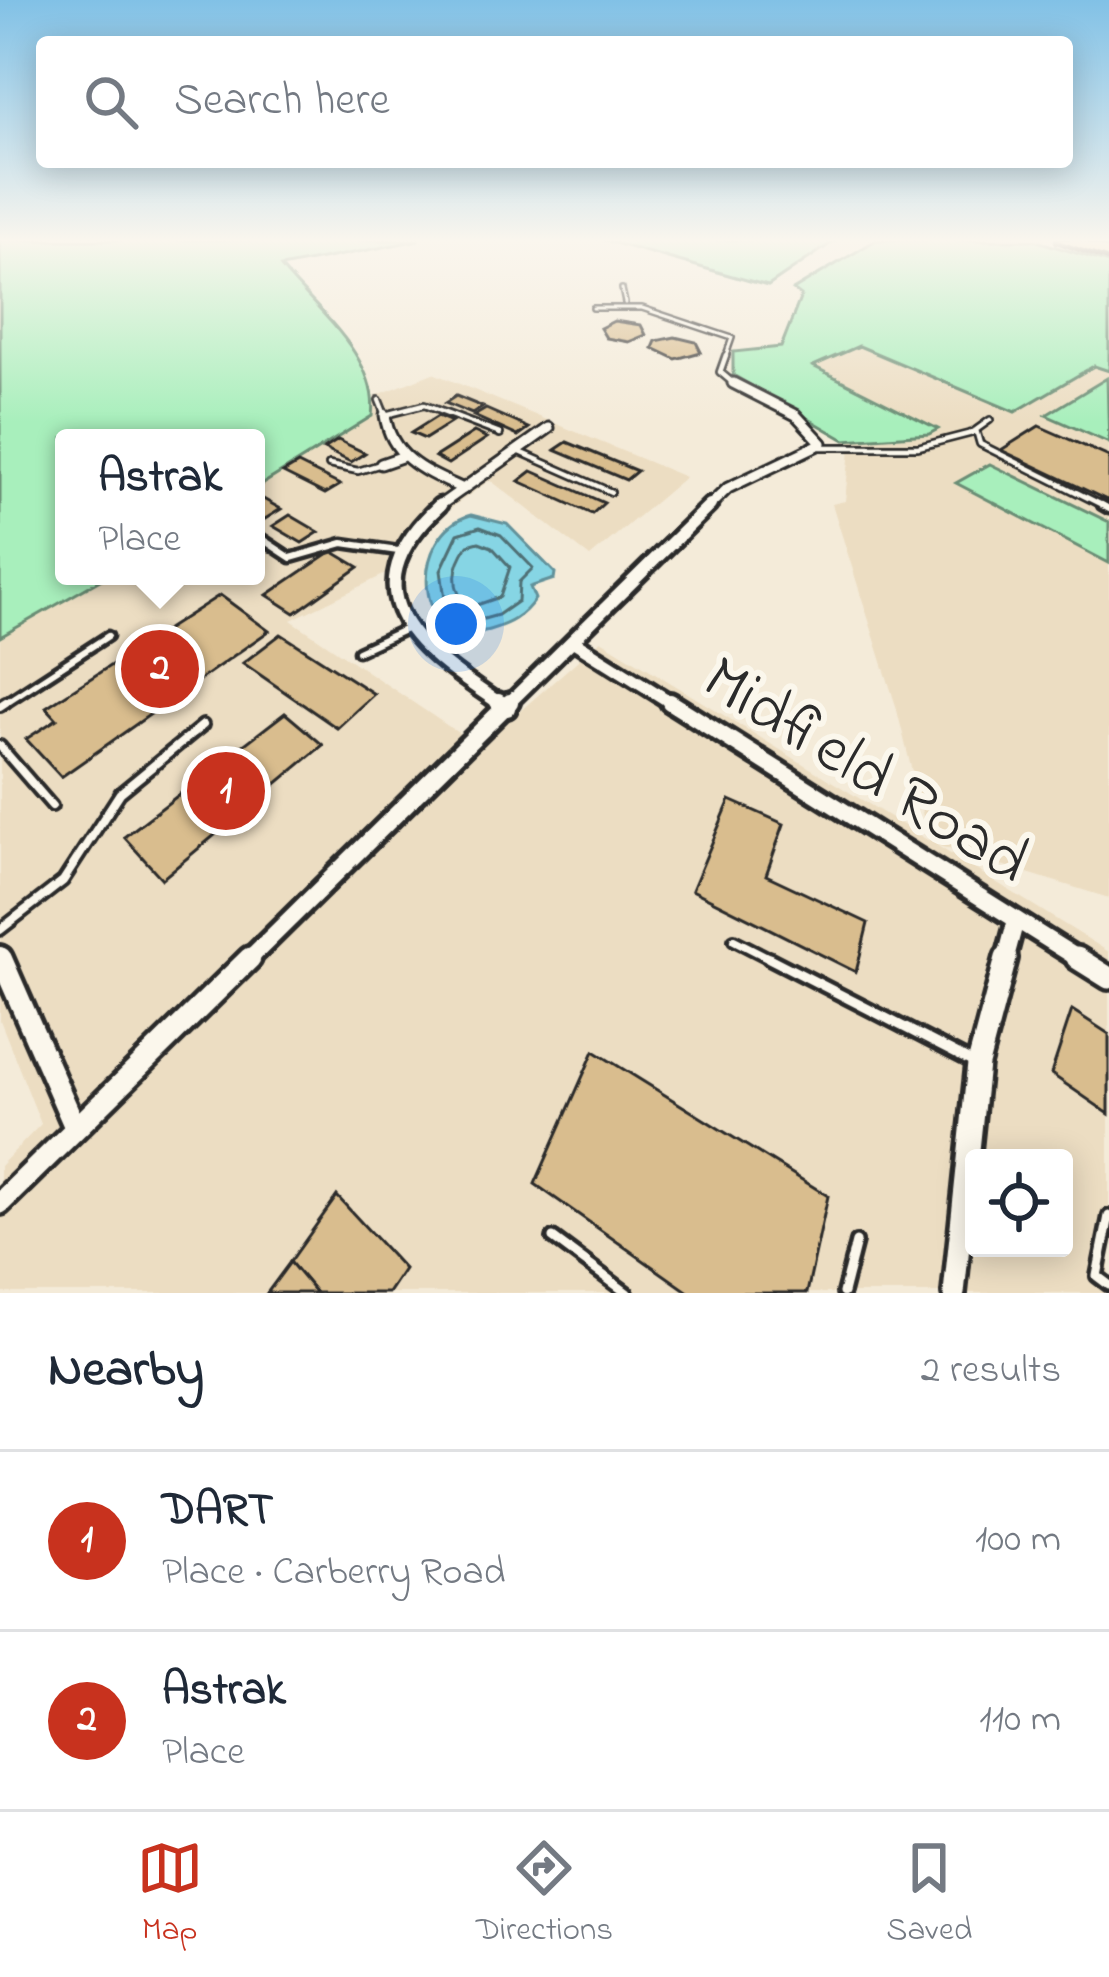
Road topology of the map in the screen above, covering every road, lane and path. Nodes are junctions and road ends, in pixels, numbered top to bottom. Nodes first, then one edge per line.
1 (626, 300) edge
2 (628, 306) junction
3 (593, 308) dead end
4 (733, 383) joint
5 (379, 400) dead end
6 (385, 415) junction
7 (990, 420) dead end
8 (549, 428) dead end
9 (976, 432) junction
10 (500, 434) dead end
11 (819, 446) junction
12 (518, 451) junction
13 (401, 457) junction
14 (381, 464) joint
15 (329, 465) dead end
16 (464, 489) junction
17 (611, 491) dead end
18 (1109, 508) edge
19 (265, 541) edge
20 (398, 551) junction
21 (408, 628) junction
22 (108, 636) dead end
23 (573, 641) junction
24 (358, 651) dead end
25 (0, 706) edge
26 (507, 708) junction
27 (202, 724) dead end
28 (0, 746) edge
29 (52, 806) dead end
30 (1016, 920) junction
31 (0, 930) edge
32 (734, 940) dead end
33 (0, 955) edge
34 (1109, 978) edge
35 (978, 1064) junction
36 (75, 1127) junction
37 (0, 1203) edge
38 (1109, 1216) edge
39 (554, 1238) dead end
40 (856, 1242) dead end
41 (1109, 1285) edge
42 (627, 1293) edge
43 (844, 1293) edge
44 (954, 1293) edge

1 - 2 lane
2 - 3 lane
2 - 4 lane
4 - 11 street
5 - 6 lane
6 - 10 lane
6 - 13 street
7 - 9 lane
8 - 12 street
9 - 11 lane
9 - 18 lane
11 - 23 street
12 - 16 street
12 - 17 lane
13 - 14 street
13 - 16 street
14 - 15 lane
16 - 20 street
19 - 20 lane
20 - 21 street
21 - 24 lane
21 - 26 street
22 - 25 lane
23 - 26 street
23 - 30 street, Midfield Road
26 - 36 street
27 - 31 lane
28 - 29 lane
30 - 34 street, Midfield Road
30 - 35 street
32 - 35 lane
33 - 36 street
35 - 44 street
36 - 37 street
38 - 41 lane
39 - 42 lane
40 - 43 lane

